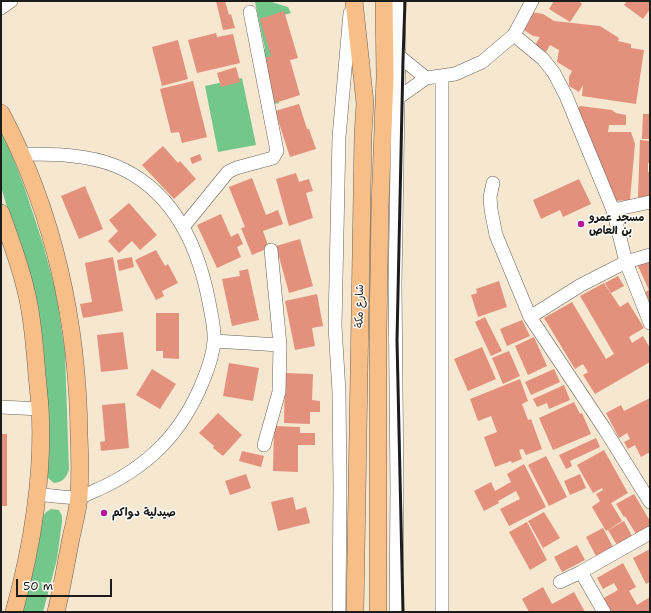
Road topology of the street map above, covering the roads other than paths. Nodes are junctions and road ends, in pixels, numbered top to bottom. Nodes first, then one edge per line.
1 (11, 1) edge
2 (352, 1) edge
3 (384, 1) edge
4 (397, 1) edge
5 (532, 1) edge
6 (1, 8) edge
7 (250, 12) dead end
8 (514, 35) junction
9 (399, 56) junction
10 (442, 76) junction
11 (426, 78) junction
12 (398, 98) junction
13 (1, 113) edge
14 (21, 154) junction
15 (493, 183) dead end
16 (650, 202) edge
17 (613, 210) junction
18 (1, 213) edge
19 (184, 226) junction
20 (271, 250) dead end
21 (650, 255) edge
22 (626, 262) junction
23 (530, 317) junction
24 (650, 323) edge
25 (214, 341) junction
26 (280, 346) junction
27 (1, 407) edge
28 (40, 409) junction
29 (264, 445) dead end
30 (38, 494) junction
31 (79, 498) junction
32 (650, 502) edge
33 (650, 533) edge
34 (581, 572) junction
35 (560, 582) dead end
36 (14, 612) edge
37 (56, 612) edge
38 (339, 612) edge
39 (355, 612) edge
40 (378, 612) edge
41 (396, 612) edge
42 (442, 612) edge
43 (604, 612) edge

1 - 6 street
2 - 38 street
2 - 39 main road, شارع مكة
3 - 40 main road, شارع مكة
4 - 9 street
5 - 8 street
7 - 19 street
8 - 10 street
8 - 17 street
9 - 11 street
9 - 12 street
10 - 11 street
10 - 42 street
11 - 12 street
12 - 41 street
13 - 14 main road
14 - 19 street
14 - 31 main road
15 - 23 street
16 - 17 street
17 - 22 street
18 - 28 main road
19 - 25 street
20 - 26 street
21 - 22 street
22 - 23 street
22 - 24 street
23 - 32 street
25 - 26 street
25 - 31 street
26 - 29 street
27 - 28 street
28 - 30 main road
30 - 31 street
30 - 36 main road
31 - 37 main road
33 - 34 street
34 - 35 street
34 - 43 street

